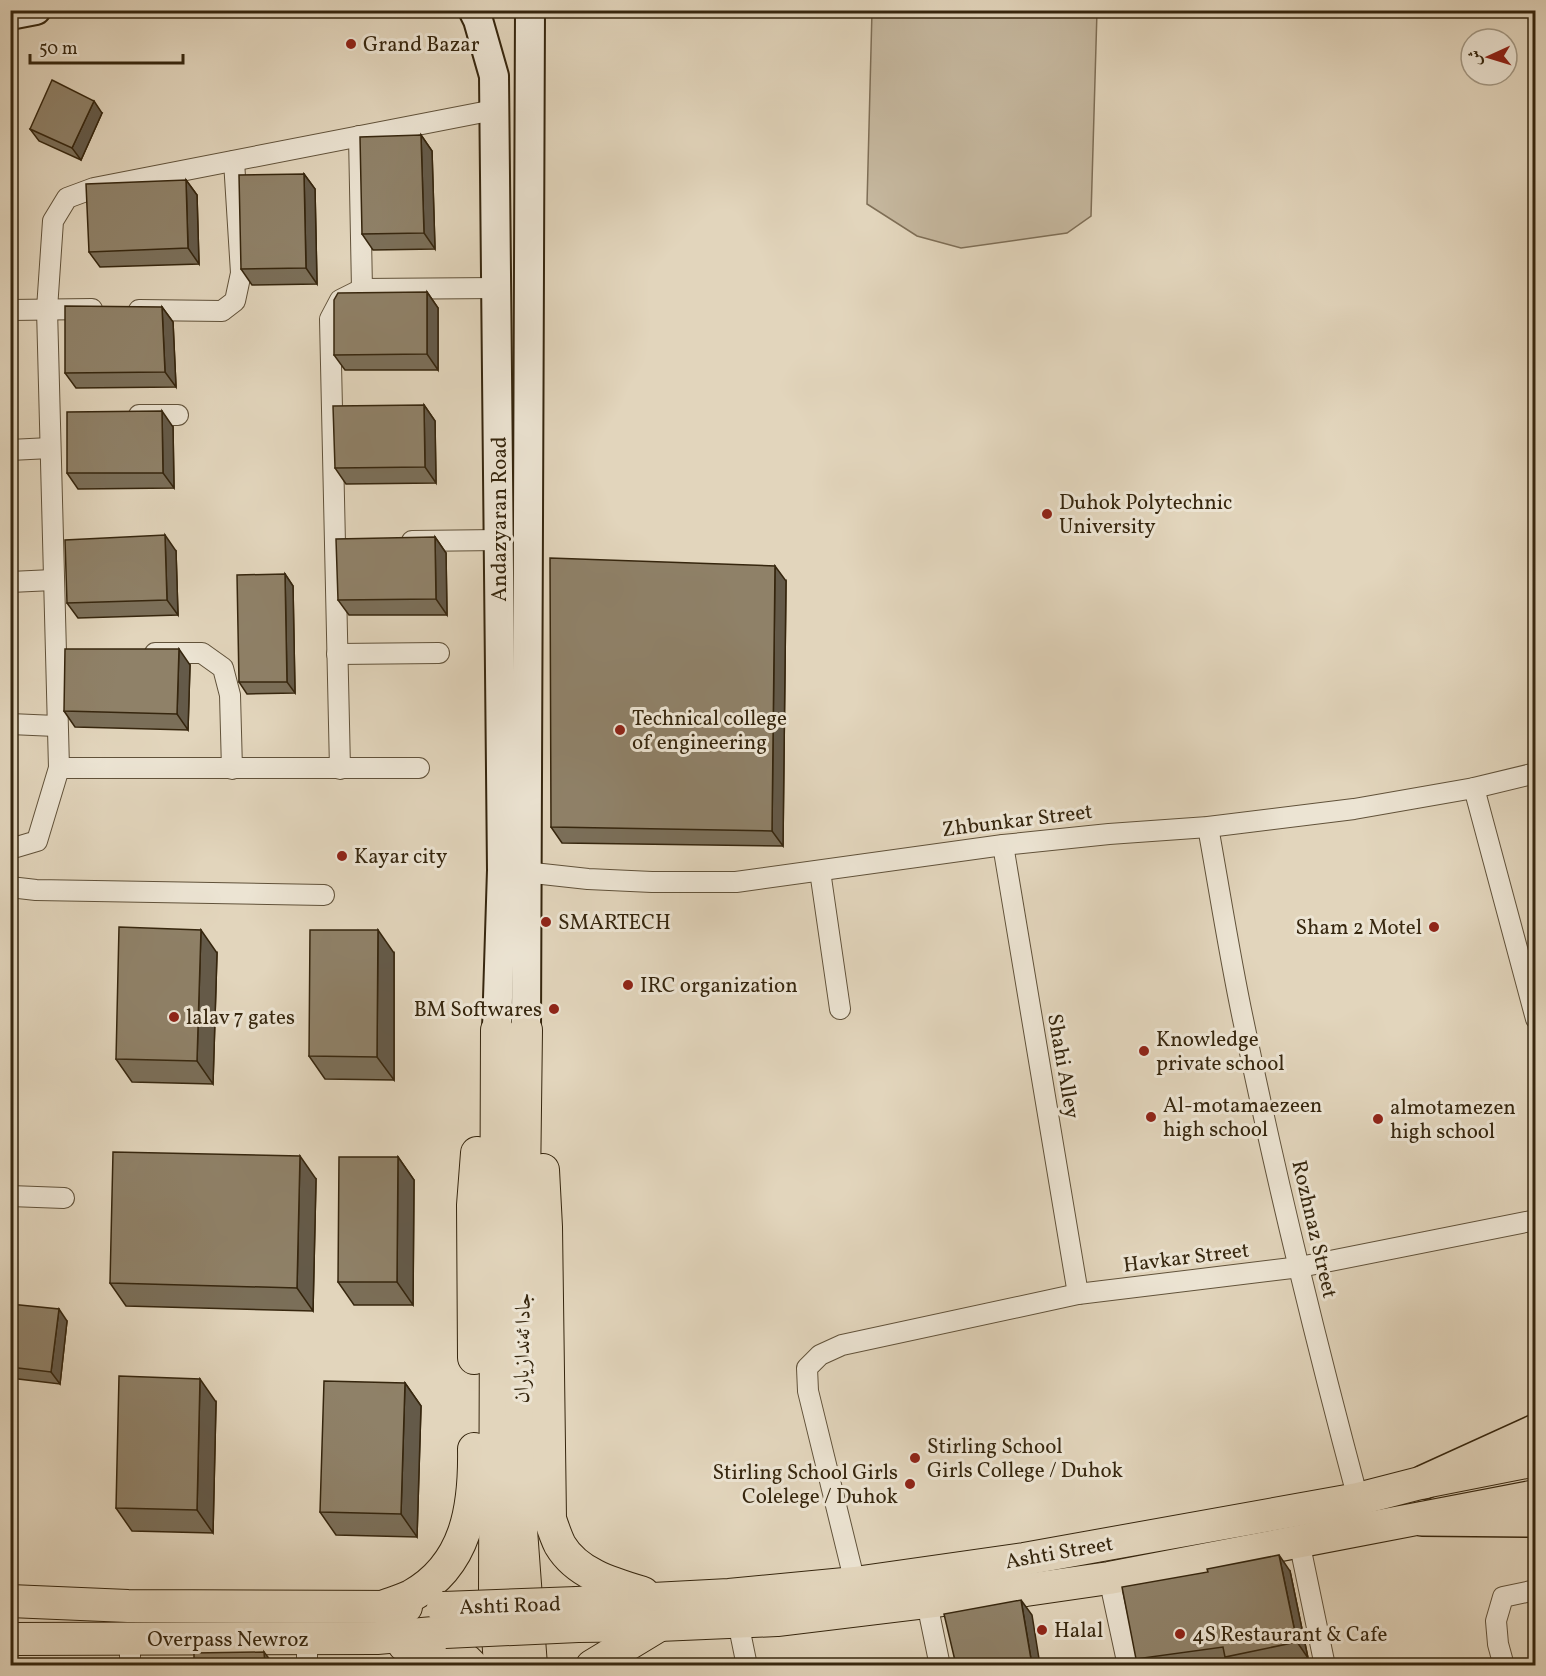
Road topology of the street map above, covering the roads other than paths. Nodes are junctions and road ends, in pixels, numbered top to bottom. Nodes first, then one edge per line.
1 (36, 10) edge
2 (473, 10) edge
3 (493, 10) edge
4 (530, 10) edge
5 (10, 15) edge
6 (494, 76) junction
7 (494, 110) junction
8 (359, 136) junction
9 (234, 161) junction
10 (497, 288) junction
11 (362, 289) junction
12 (47, 309) junction
13 (10, 310) edge
14 (119, 415) edge
15 (178, 415) dead end
16 (50, 416) junction
17 (73, 416) edge
18 (50, 448) junction
19 (10, 450) edge
20 (499, 540) junction
21 (358, 542) edge
22 (393, 542) edge
23 (335, 543) junction
24 (76, 544) edge
25 (52, 545) junction
26 (53, 580) junction
27 (10, 582) edge
28 (439, 652) dead end
29 (55, 653) junction
30 (78, 653) edge
31 (134, 653) edge
32 (337, 654) junction
33 (10, 724) edge
34 (56, 726) junction
35 (59, 768) junction
36 (419, 768) dead end
37 (232, 769) junction
38 (340, 769) junction
39 (1536, 773) edge
40 (1474, 788) junction
41 (1208, 827) junction
42 (1003, 845) junction
43 (10, 849) edge
44 (514, 871) junction
45 (820, 871) junction
46 (10, 887) edge
47 (324, 896) dead end
48 (840, 1009) dead end
49 (1536, 1019) edge
50 (511, 1030) junction
51 (10, 1196) edge
52 (64, 1198) dead end
53 (1536, 1220) edge
54 (1300, 1268) junction
55 (1078, 1294) junction
56 (1536, 1431) edge
57 (1536, 1460) edge
58 (1424, 1482) junction
59 (1536, 1496) edge
60 (1358, 1498) junction
61 (1422, 1519) junction
62 (1536, 1520) edge
63 (1299, 1541) junction
64 (1109, 1578) junction
65 (855, 1583) junction
66 (1536, 1590) edge
67 (10, 1601) edge
68 (927, 1603) junction
69 (385, 1606) junction
70 (660, 1612) junction
71 (578, 1614) joint
72 (444, 1620) junction
73 (738, 1622) junction
74 (377, 1638) junction
75 (10, 1639) edge
76 (130, 1652) edge
77 (307, 1652) edge
78 (472, 1665) edge
79 (500, 1665) edge
80 (531, 1665) edge
81 (592, 1665) edge
82 (747, 1665) edge
83 (939, 1665) edge
84 (1128, 1665) edge
85 (1325, 1665) edge
86 (1504, 1665) edge

1 - 5 main road
2 - 6 main road, Andazyaran Road
3 - 6 main road
4 - 44 main road, Andazyaran Road
6 - 7 main road, Andazyaran Road
7 - 8 street
7 - 10 main road, Andazyaran Road
8 - 9 street
8 - 11 street
9 - 12 street
9 - 12 street
10 - 11 street
10 - 20 main road, Andazyaran Road
11 - 23 street
12 - 13 street
12 - 16 street
14 - 15 street
16 - 17 street
16 - 18 street
18 - 19 street
18 - 25 street
20 - 22 street
20 - 44 main road, Andazyaran Road
21 - 23 street
23 - 32 street
24 - 25 street
25 - 26 street
26 - 27 street
26 - 29 street
28 - 32 street
29 - 30 street
29 - 34 street
31 - 37 street
32 - 38 street
33 - 34 street
34 - 35 street
35 - 37 street
35 - 43 street
36 - 38 street
37 - 38 street
39 - 40 street, Zhbunkar Street
40 - 41 street, Zhbunkar Street
40 - 49 street
41 - 42 street, Zhbunkar Street
41 - 54 street, Rozhnaz Street
42 - 45 street, Zhbunkar Street
42 - 55 street, Shahi Alley
44 - 45 street, Zhbunkar Street
44 - 50 main road, Andazyaran Road
45 - 48 street
46 - 47 street
50 - 69 main road
50 - 70 main road
50 - 79 main road, جادا ئەندازیاران
50 - 80 main road, جادا ئەندازیاران
51 - 52 street
53 - 54 street, Havkar Street
54 - 55 street, Havkar Street
54 - 60 street, Rozhnaz Street
55 - 65 street, Havkar Street
56 - 58 highway
57 - 58 main road, Ashti Street
58 - 60 main road, Ashti Street
59 - 61 main road, Ashti Street
60 - 65 main road, Ashti Street
61 - 62 highway
61 - 63 main road, Ashti Street
63 - 64 main road, Ashti Street
63 - 85 street
64 - 68 main road, Ashti Street
64 - 84 street
65 - 70 main road, Ashti Street
66 - 86 street
67 - 69 main road, Overpass Newroz
68 - 73 main road, Ashti Street
68 - 83 street
69 - 72 main road, Overpass Newroz
70 - 71 main road, Ashti Street
70 - 73 main road, Ashti Street
70 - 81 main road
71 - 72 main road, Ashti Road, bridge
72 - 74 main road, Overpass Newroz
73 - 82 street
74 - 77 main road, Overpass Newroz
74 - 78 main road
75 - 76 main road, Overpass Newroz
76 - 77 main road, Overpass Newroz

